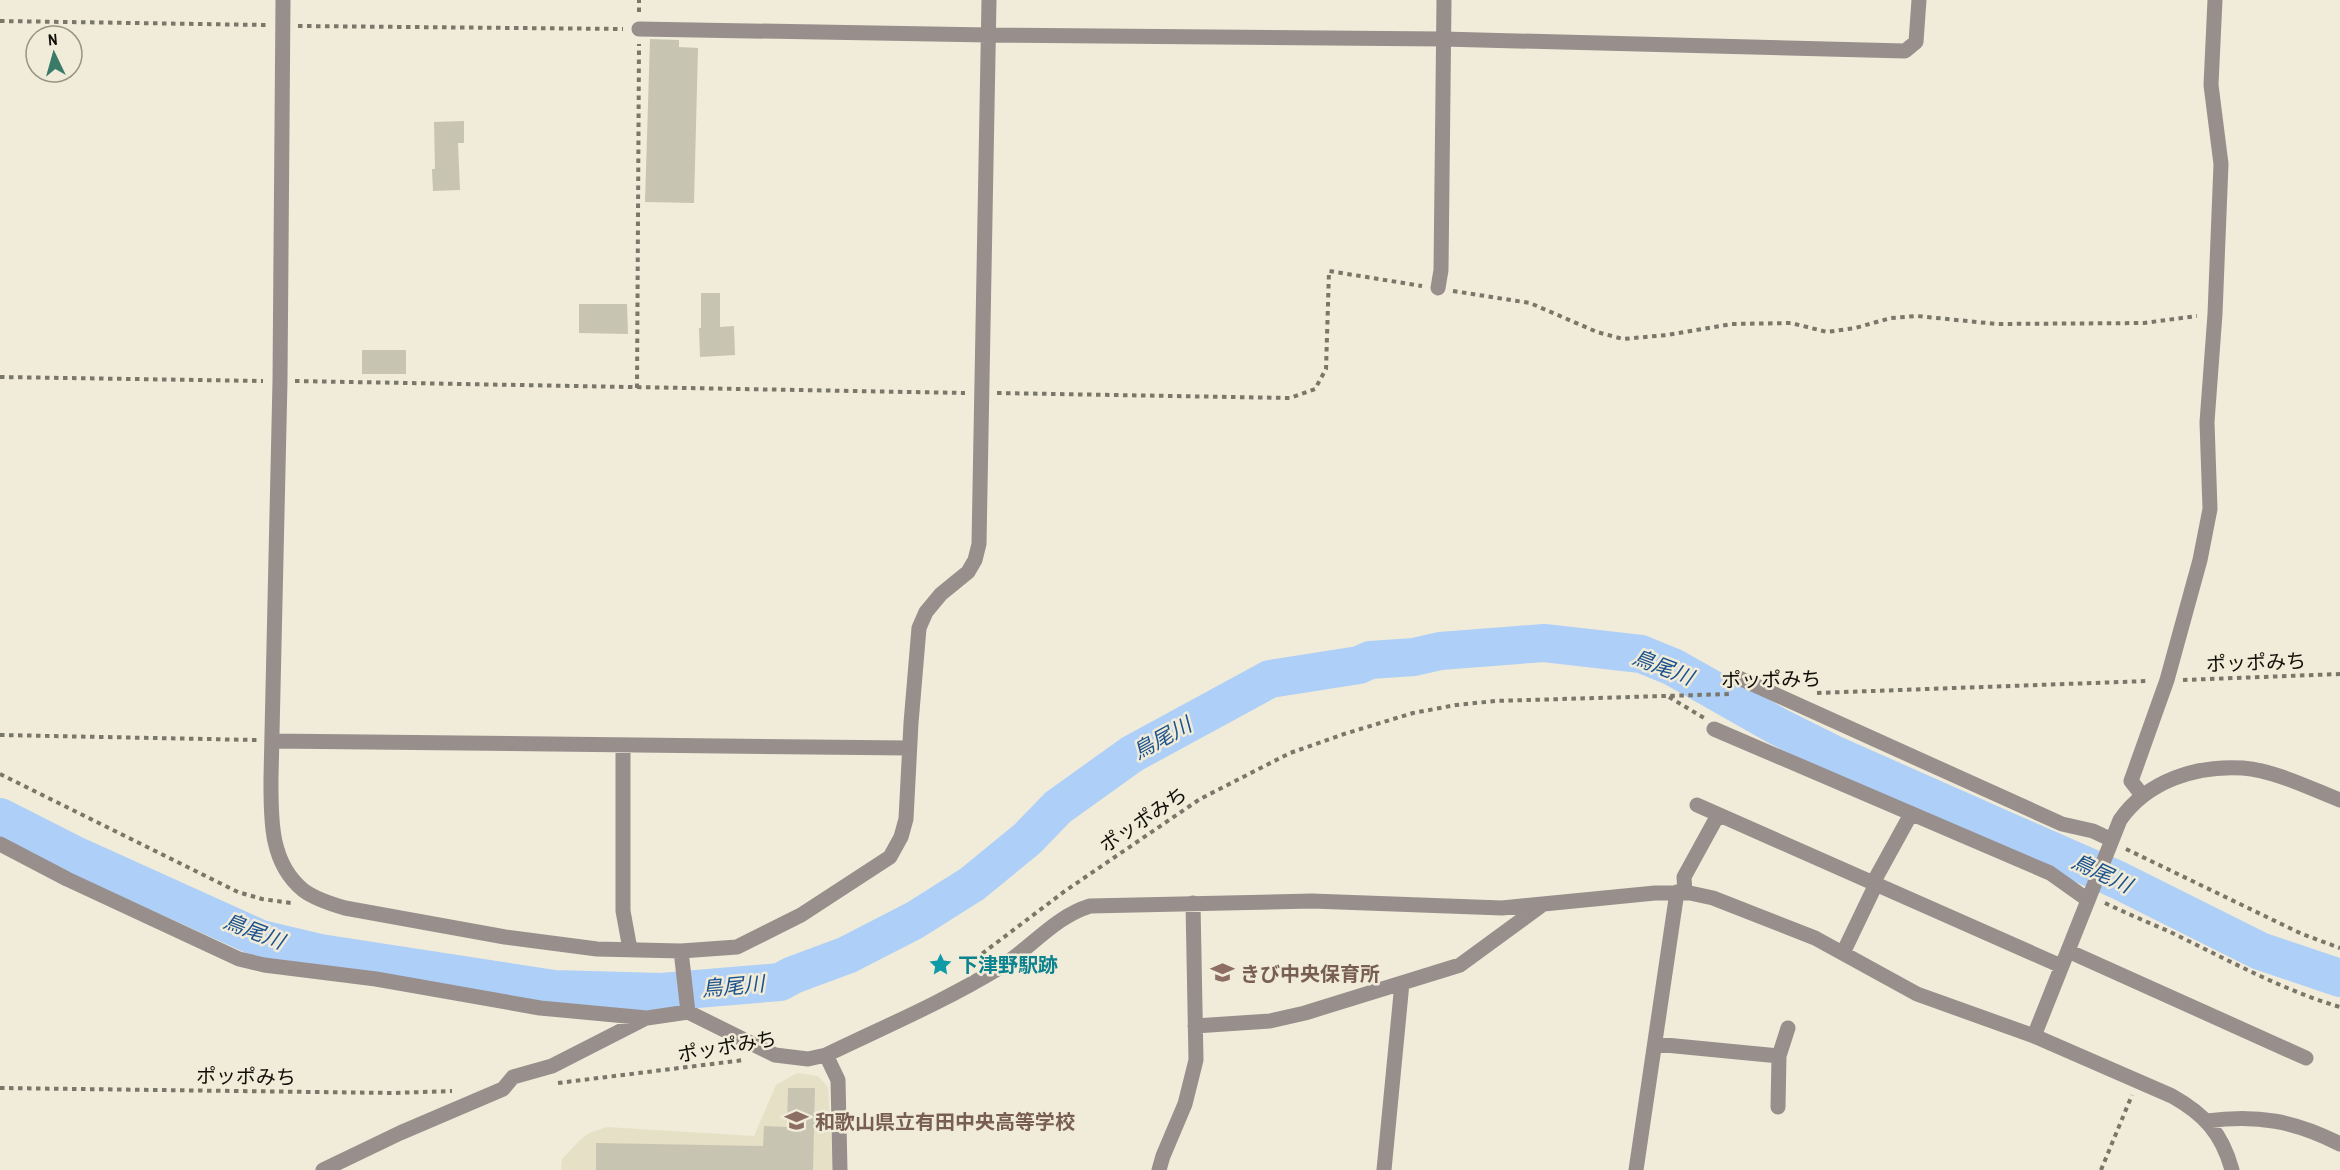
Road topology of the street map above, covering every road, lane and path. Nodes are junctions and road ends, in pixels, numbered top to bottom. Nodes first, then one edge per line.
1 (283, 0) edge
2 (639, 0) edge
3 (989, 0) edge
4 (1443, 0) edge
5 (1919, 0) edge
6 (2215, 0) edge
7 (0, 21) edge
8 (283, 26) junction
9 (639, 29) junction
10 (989, 35) junction
11 (1443, 39) junction
12 (1438, 288) junction
13 (2215, 314) junction
14 (0, 377) edge
15 (280, 381) junction
16 (637, 388) junction
17 (981, 393) junction
18 (2340, 674) edge
19 (1739, 678) dead end
20 (2167, 680) junction
21 (1733, 693) dead end
22 (1816, 693) dead end
23 (1714, 729) dead end
24 (0, 735) edge
25 (272, 741) junction
26 (623, 745) junction
27 (909, 748) junction
28 (0, 774) edge
29 (2142, 795) junction
30 (2340, 800) edge
31 (1697, 805) dead end
32 (1718, 814) junction
33 (1911, 814) junction
34 (0, 844) edge
35 (2110, 844) junction
36 (1874, 883) junction
37 (1681, 893) junction
38 (2090, 896) junction
39 (292, 903) dead end
40 (1192, 903) junction
41 (1543, 904) junction
42 (2340, 948) edge
43 (630, 949) junction
44 (2068, 951) junction
45 (1843, 953) junction
46 (682, 957) junction
47 (967, 964) dead end
48 (2061, 966) junction
49 (1402, 983) junction
50 (2340, 1007) edge
51 (688, 1008) junction
52 (647, 1018) junction
53 (1195, 1026) junction
54 (1788, 1028) dead end
55 (2034, 1036) junction
56 (1655, 1044) junction
57 (775, 1055) junction
58 (826, 1055) junction
59 (1779, 1056) junction
60 (2306, 1058) dead end
61 (2138, 1081) junction
62 (550, 1084) dead end
63 (0, 1088) edge
64 (460, 1090) dead end
65 (1778, 1107) dead end
66 (2207, 1121) junction
67 (2340, 1144) edge
68 (323, 1170) edge
69 (840, 1170) edge
70 (1159, 1170) edge
71 (1384, 1170) edge
72 (1636, 1170) edge
73 (2101, 1170) edge
74 (2232, 1170) edge

1 - 8 street
2 - 9 path
3 - 10 street
4 - 11 street
5 - 11 street
6 - 13 street
7 - 8 path
8 - 9 path
8 - 15 street
9 - 10 street
9 - 16 path
10 - 11 street
10 - 17 street
11 - 12 street
12 - 13 path
12 - 17 path
13 - 20 street
14 - 15 path
15 - 16 path
15 - 25 street
16 - 17 path
17 - 27 street
18 - 20 path, ポッポみち
19 - 35 street
20 - 22 path, ポッポみち
20 - 29 street
21 - 47 path, ポッポみち
23 - 33 street
24 - 25 path
25 - 26 street
25 - 43 street
26 - 27 street
26 - 43 street
27 - 46 street
28 - 39 path
29 - 30 street
29 - 35 street
31 - 32 street
32 - 36 street
32 - 37 street
33 - 36 street
33 - 38 street
34 - 52 street
35 - 38 street
35 - 42 path
36 - 45 street
36 - 48 street
37 - 41 street
37 - 45 street
37 - 56 street
38 - 44 street
38 - 50 path
40 - 41 street
40 - 53 street
40 - 58 street
41 - 49 street
43 - 46 street
44 - 48 street
44 - 60 street
45 - 55 street
46 - 51 street
48 - 55 street
49 - 53 street
49 - 71 street
51 - 52 street
51 - 57 street
52 - 68 street
53 - 70 street
54 - 59 street
55 - 61 street
56 - 59 street
56 - 72 street
57 - 58 street
57 - 62 path, ポッポみち
58 - 69 street
59 - 65 street
61 - 66 street
61 - 73 path
63 - 64 path, ポッポみち
66 - 67 street
66 - 74 street

